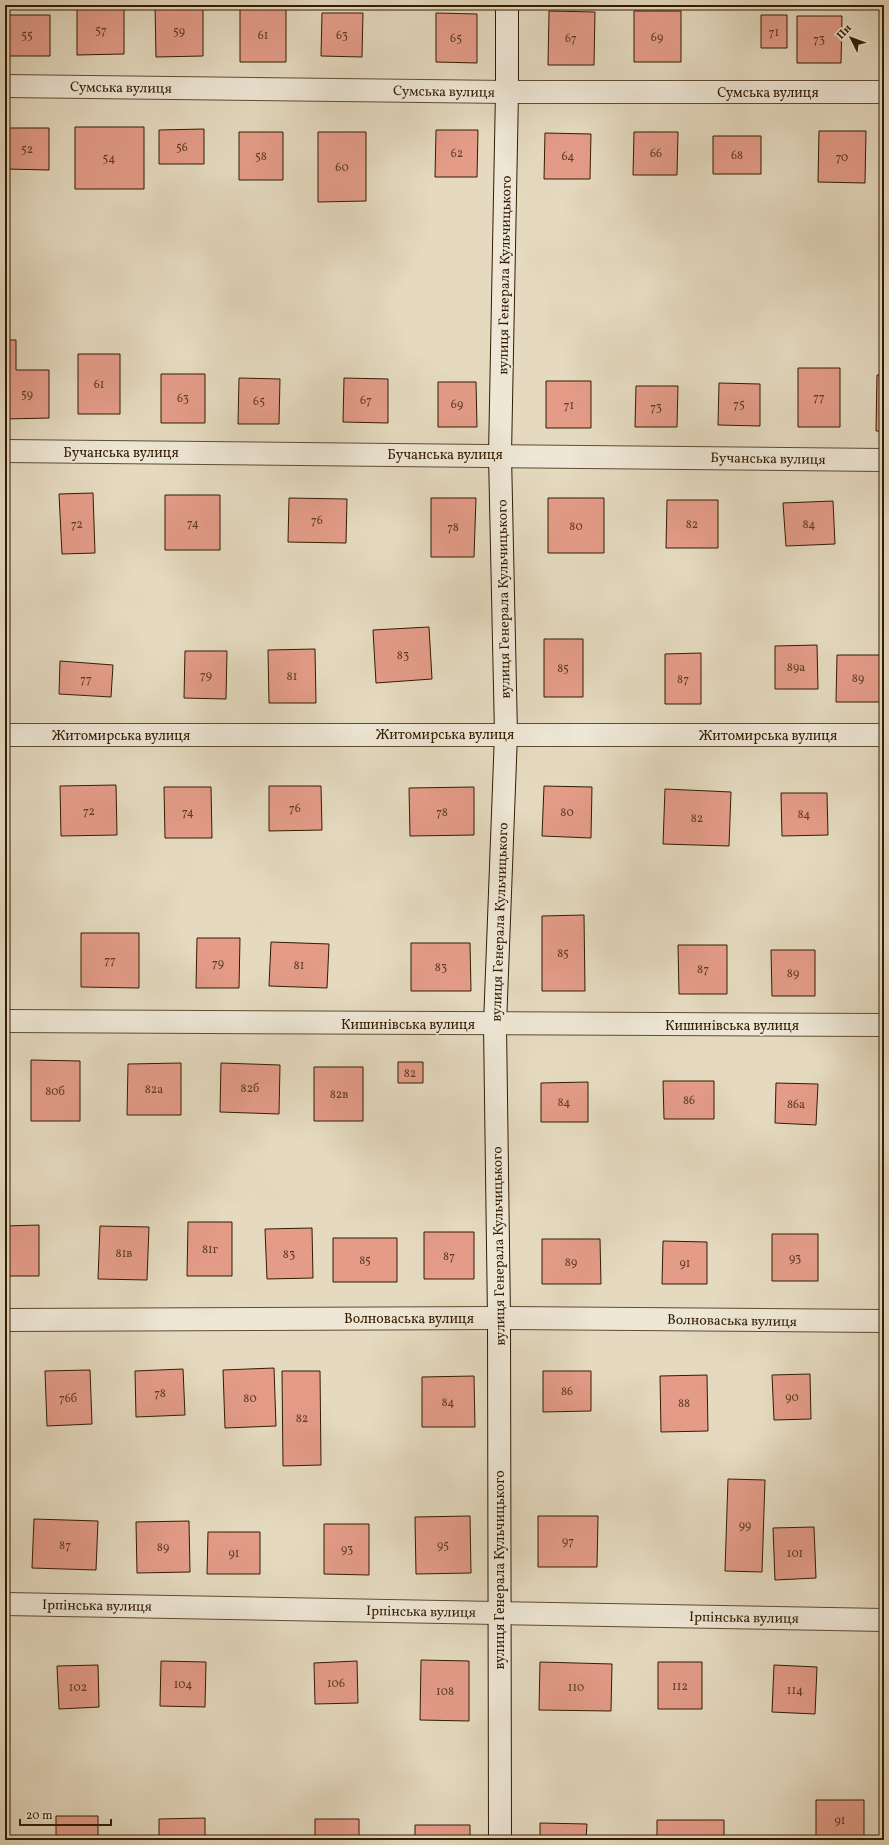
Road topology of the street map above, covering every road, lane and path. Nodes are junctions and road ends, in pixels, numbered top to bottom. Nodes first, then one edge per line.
1 (507, 5) edge
2 (5, 86) edge
3 (507, 92) junction
4 (884, 92) edge
5 (5, 451) edge
6 (500, 455) junction
7 (884, 460) edge
8 (506, 734) junction
9 (5, 735) edge
10 (884, 735) edge
11 (5, 1021) edge
12 (495, 1024) junction
13 (884, 1025) edge
14 (499, 1318) junction
15 (5, 1320) edge
16 (884, 1321) edge
17 (5, 1604) edge
18 (499, 1612) junction
19 (884, 1620) edge
20 (500, 1840) edge

1 - 3 street, вулиця Генерала Кульчицького
2 - 3 street, Сумська вулиця
3 - 4 street, Сумська вулиця
3 - 6 street, вулиця Генерала Кульчицького
5 - 6 street, Бучанська вулиця
6 - 7 street, Бучанська вулиця
6 - 8 street, вулиця Генерала Кульчицького
8 - 9 street, Житомирська вулиця
8 - 10 street, Житомирська вулиця
8 - 12 street, вулиця Генерала Кульчицького
11 - 12 street, Кишинівська вулиця
12 - 13 street, Кишинівська вулиця
12 - 14 street, вулиця Генерала Кульчицького
14 - 15 street, Волноваська вулиця
14 - 16 street, Волноваська вулиця
14 - 18 street, вулиця Генерала Кульчицького
17 - 18 street, Ірпінська вулиця
18 - 19 street, Ірпінська вулиця
18 - 20 street, вулиця Генерала Кульчицького

